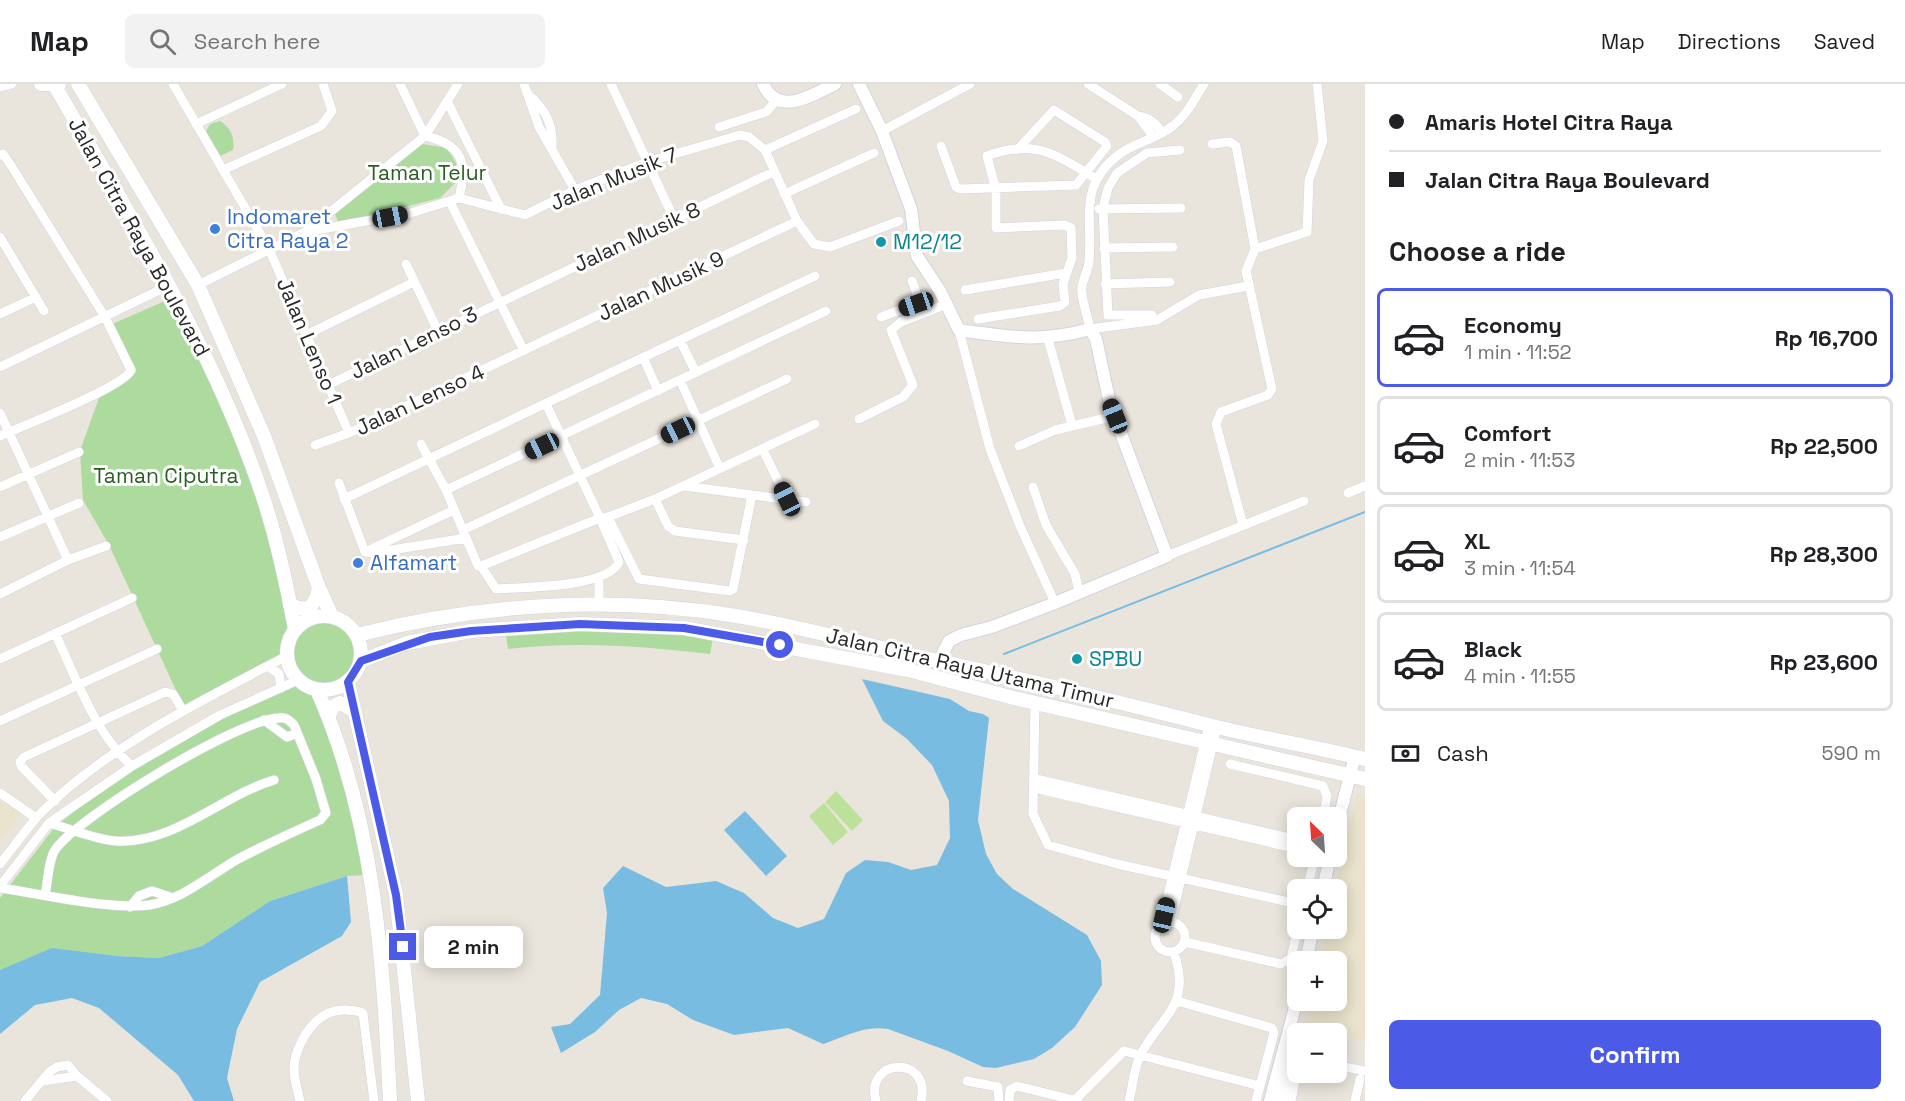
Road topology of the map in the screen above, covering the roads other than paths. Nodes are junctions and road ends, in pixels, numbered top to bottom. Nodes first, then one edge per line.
1 (12, 84) edge
2 (41, 84) edge
3 (78, 84) edge
4 (173, 84) edge
5 (282, 84) edge
6 (323, 84) edge
7 (400, 84) edge
8 (458, 84) edge
9 (524, 84) edge
10 (611, 84) edge
11 (763, 84) edge
12 (859, 84) edge
13 (969, 84) edge
14 (1088, 84) edge
15 (1160, 84) edge
16 (1204, 84) edge
17 (1317, 84) edge
18 (57, 85) edge
19 (829, 85) edge
20 (0, 87) edge
21 (1178, 97) dead end
22 (776, 101) junction
23 (448, 103) junction
24 (856, 109) dead end
25 (196, 124) junction
26 (719, 127) dead end
27 (882, 131) junction
28 (1157, 134) junction
29 (425, 136) junction
30 (1212, 144) dead end
31 (941, 146) dead end
32 (765, 150) junction
33 (1017, 150) junction
34 (1180, 150) dead end
35 (874, 153) dead end
36 (0, 155) edge
37 (647, 162) junction
38 (223, 170) junction
39 (773, 172) junction
40 (1086, 173) junction
41 (1097, 180) junction
42 (575, 190) junction
43 (996, 190) junction
44 (784, 194) junction
45 (455, 200) junction
46 (150, 204) junction
47 (1181, 207) dead end
48 (1103, 208) junction
49 (501, 209) junction
50 (1088, 209) junction
51 (129, 217) junction
52 (675, 221) junction
53 (797, 221) junction
54 (899, 221) dead end
55 (305, 232) junction
56 (0, 237) edge
57 (1173, 247) dead end
58 (1104, 248) junction
59 (269, 249) junction
60 (1255, 249) junction
61 (406, 264) dead end
62 (1066, 273) junction
63 (930, 274) junction
64 (814, 276) dead end
65 (414, 282) junction
66 (1170, 282) dead end
67 (1105, 284) junction
68 (170, 285) junction
69 (198, 285) junction
70 (1248, 286) junction
71 (965, 290) dead end
72 (36, 297) junction
73 (500, 301) junction
74 (947, 304) junction
75 (44, 311) dead end
76 (826, 311) dead end
77 (0, 314) edge
78 (1152, 315) dead end
79 (881, 316) dead end
80 (105, 317) junction
81 (978, 320) dead end
82 (1090, 329) junction
83 (959, 330) junction
84 (438, 331) junction
85 (306, 335) junction
86 (1048, 339) junction
87 (680, 340) junction
88 (524, 351) junction
89 (644, 357) junction
90 (233, 362) junction
91 (0, 367) edge
92 (212, 372) junction
93 (696, 373) junction
94 (787, 379) dead end
95 (680, 380) junction
96 (328, 386) junction
97 (658, 391) junction
98 (546, 404) junction
99 (0, 413) edge
100 (1115, 416) junction
101 (859, 418) dead end
102 (698, 420) junction
103 (815, 424) dead end
104 (1072, 425) junction
105 (4, 434) edge
106 (349, 434) junction
107 (562, 437) junction
108 (421, 444) dead end
109 (315, 445) dead end
110 (1019, 446) dead end
111 (763, 450) junction
112 (79, 452) dead end
113 (430, 456) junction
114 (720, 469) junction
115 (28, 474) junction
116 (579, 475) junction
117 (339, 483) dead end
118 (682, 486) junction
119 (1365, 486) edge
120 (0, 487) edge
121 (1033, 487) dead end
122 (446, 490) junction
123 (1348, 493) dead end
124 (752, 495) junction
125 (344, 499) junction
126 (655, 499) junction
127 (787, 499) junction
128 (1304, 501) dead end
129 (806, 502) dead end
130 (79, 503) dead end
131 (454, 510) junction
132 (47, 515) junction
133 (604, 518) junction
134 (1243, 525) junction
135 (465, 534) junction
136 (0, 537) edge
137 (744, 540) junction
138 (106, 546) dead end
139 (365, 552) junction
140 (1167, 556) junction
141 (68, 560) junction
142 (481, 566) junction
143 (599, 577) junction
144 (319, 588) junction
145 (1079, 592) junction
146 (0, 594) edge
147 (132, 598) dead end
148 (1055, 603) junction
149 (290, 605) junction
150 (599, 606) junction
151 (331, 614) junction
152 (295, 629) junction
153 (376, 631) junction
154 (55, 633) junction
155 (357, 635) junction
156 (821, 635) junction
157 (157, 649) dead end
158 (816, 652) junction
159 (381, 653) junction
160 (287, 656) junction
161 (0, 659) edge
162 (361, 661) junction
163 (939, 661) junction
164 (268, 666) junction
165 (298, 680) junction
166 (348, 682) junction
167 (79, 685) junction
168 (281, 688) junction
169 (317, 690) junction
170 (1099, 697) junction
171 (1035, 702) junction
172 (183, 711) junction
173 (355, 711) junction
174 (329, 716) junction
175 (1095, 716) junction
176 (264, 720) junction
177 (0, 721) edge
178 (99, 722) junction
179 (1213, 726) junction
180 (297, 733) junction
181 (1209, 742) junction
182 (116, 753) junction
183 (1360, 757) edge
184 (1230, 764) dead end
185 (132, 766) junction
186 (1350, 775) junction
187 (1365, 779) edge
188 (274, 780) dead end
189 (1035, 784) junction
190 (0, 793) edge
191 (55, 801) junction
192 (1325, 807) edge
193 (1342, 807) edge
194 (36, 818) junction
195 (1191, 820) junction
196 (50, 823) junction
197 (75, 831) junction
198 (1287, 838) edge
199 (1287, 846) edge
200 (0, 864) edge
201 (1177, 877) junction
202 (0, 887) edge
203 (45, 895) junction
204 (1287, 902) edge
205 (1166, 923) junction
206 (1295, 939) edge
207 (1185, 942) junction
208 (1174, 952) junction
209 (1177, 1001) junction
210 (1141, 1054) junction
211 (1287, 1064) edge
212 (1347, 1069) edge
213 (1287, 1072) edge
214 (1362, 1075) edge
215 (967, 1081) dead end
216 (1295, 1083) edge
217 (1260, 1086) junction
218 (25, 1101) edge
219 (107, 1101) edge
220 (300, 1101) edge
221 (374, 1101) edge
222 (390, 1101) edge
223 (418, 1101) edge
224 (876, 1101) edge
225 (921, 1101) edge
226 (999, 1101) edge
227 (1010, 1101) edge
228 (1076, 1101) edge
229 (1129, 1101) edge
230 (1256, 1101) edge
231 (1270, 1101) edge
232 (1281, 1101) edge
233 (1291, 1101) edge
234 (1355, 1101) edge

1 - 20 street
2 - 18 main road
3 - 46 main road, Jalan Citra Raya Boulevard
4 - 25 street, Jalan Lenso 1
5 - 25 street
6 - 38 street
7 - 29 street
8 - 23 street
9 - 42 street
10 - 37 street
11 - 22 street
12 - 27 street
13 - 27 street
14 - 28 street
15 - 21 street
16 - 28 street
17 - 60 street
18 - 51 main road, Jalan Citra Raya Boulevard
19 - 22 street
22 - 26 street
23 - 29 street
23 - 49 street
24 - 32 street
25 - 38 street, Jalan Lenso 1
27 - 63 street
28 - 41 street
29 - 45 street
29 - 55 street
30 - 60 street
31 - 43 street
32 - 37 street, Jalan Musik 7
32 - 39 street
33 - 40 street
33 - 40 street
33 - 43 street
34 - 48 street
35 - 44 street
36 - 80 street
37 - 42 street, Jalan Musik 7
37 - 52 street
38 - 59 street, Jalan Lenso 1
39 - 44 street
39 - 52 street, Jalan Musik 8
40 - 41 street
40 - 43 street
41 - 50 street
42 - 49 street, Jalan Musik 7
43 - 62 street
44 - 53 street
45 - 49 street, Jalan Musik 7
45 - 55 street
45 - 73 street
46 - 51 main road
46 - 69 main road, Jalan Citra Raya Boulevard
47 - 48 street
48 - 50 street
48 - 58 street
50 - 82 street
51 - 68 main road, Jalan Citra Raya Boulevard
52 - 73 street, Jalan Musik 8
53 - 54 street
53 - 88 street, Jalan Musik 9
55 - 59 street
56 - 72 street
57 - 58 street
58 - 67 street
59 - 69 street
59 - 85 street, Jalan Lenso 1
60 - 70 street
61 - 65 street
62 - 71 street
62 - 81 street
63 - 74 street
63 - 79 street
64 - 87 street
65 - 84 street
65 - 85 street
66 - 67 street
67 - 78 street
68 - 80 street
68 - 92 main road, Jalan Citra Raya Boulevard
69 - 90 main road, Jalan Citra Raya Boulevard
70 - 82 street
70 - 134 street
72 - 75 street
72 - 77 street
73 - 84 street, Jalan Lenso 3
73 - 88 street
74 - 83 street
74 - 101 street
76 - 93 street
80 - 91 street
80 - 105 street
82 - 86 street
82 - 100 street
83 - 86 street
83 - 148 street
84 - 96 street, Jalan Lenso 3
85 - 96 street, Jalan Lenso 1
86 - 104 street
87 - 89 street
87 - 93 street
88 - 106 street, Jalan Lenso 4
89 - 97 street
89 - 98 street
90 - 92 main road
90 - 144 main road, Jalan Citra Raya Boulevard
92 - 149 main road, Jalan Citra Raya Boulevard
93 - 95 street
94 - 102 street
95 - 97 street
95 - 102 street
96 - 106 street, Jalan Lenso 1
97 - 107 street
98 - 107 street
98 - 113 street
99 - 105 street
100 - 104 street
100 - 140 street
102 - 114 street
102 - 116 street
103 - 111 street
104 - 110 street
105 - 115 street
106 - 109 street, Jalan Lenso 4
107 - 116 street
107 - 122 street
108 - 113 street
111 - 114 street
111 - 127 street
112 - 115 street
113 - 122 street
113 - 125 street
114 - 118 street
115 - 120 street
115 - 132 street
116 - 133 street
116 - 135 street
117 - 125 street
118 - 124 street
118 - 126 street
119 - 123 street
121 - 145 street
122 - 131 street
124 - 127 street
124 - 137 street
125 - 139 street
126 - 133 street
126 - 137 street
127 - 129 street
128 - 134 street
130 - 132 street
131 - 135 street
131 - 139 street
132 - 136 street
132 - 141 street
133 - 137 street
133 - 142 street
133 - 143 street
134 - 140 street
135 - 139 street
135 - 142 street
138 - 141 street
140 - 145 street
141 - 146 street
142 - 143 street
143 - 150 street
144 - 149 main road
144 - 151 main road, Jalan Citra Raya Boulevard
145 - 148 street
147 - 154 street
148 - 163 street
149 - 152 main road, Jalan Citra Raya Boulevard
150 - 153 main road, Jalan Citra Raya Utama Timur
150 - 156 main road, Jalan Citra Raya Utama Timur
151 - 152 main road
151 - 155 main road
152 - 160 main road
153 - 155 main road, Jalan Citra Raya Utama Timur
153 - 159 main road
154 - 161 street
154 - 167 street
155 - 162 main road
156 - 158 main road
156 - 163 main road, Jalan Citra Raya Utama Timur
157 - 167 street
158 - 159 main road, Jalan Citra Raya Utama Timur
158 - 171 main road, Jalan Citra Raya Utama Timur
159 - 162 main road, Jalan Citra Raya Utama Timur
160 - 164 street
160 - 165 main road
162 - 166 main road
163 - 170 main road, Jalan Citra Raya Utama Timur
164 - 168 street
164 - 172 street
165 - 168 street
165 - 169 main road
166 - 169 main road
166 - 173 main road
167 - 177 street
167 - 178 street
168 - 185 street
169 - 174 main road
170 - 175 main road
170 - 179 main road, Jalan Citra Raya Utama Timur
171 - 175 main road, Jalan Citra Raya Utama Timur
171 - 189 street
172 - 178 street
172 - 182 street
173 - 174 main road
173 - 223 main road
174 - 222 main road
175 - 181 main road, Jalan Citra Raya Utama Timur
176 - 180 street
176 - 180 street
176 - 197 street
178 - 182 street
178 - 191 street
179 - 181 street
179 - 183 main road, Jalan Citra Raya Utama Timur
180 - 203 street
181 - 186 main road, Jalan Citra Raya Utama Timur
181 - 195 street
182 - 185 street
182 - 191 street
183 - 186 street
184 - 192 street
185 - 196 street
186 - 187 main road, Jalan Citra Raya Utama Timur
186 - 193 street
188 - 197 street
189 - 195 street
189 - 201 street
190 - 194 street
191 - 194 street
194 - 200 street
195 - 198 street
195 - 199 street
195 - 201 street
196 - 197 street
196 - 202 street
197 - 203 street
201 - 204 street
201 - 205 street
202 - 203 street
205 - 207 street
205 - 208 street
206 - 207 street
207 - 208 street
208 - 209 street
209 - 210 street
209 - 217 street
210 - 217 street
210 - 228 street
210 - 229 street
211 - 231 street
212 - 214 street
213 - 232 street
214 - 234 street
215 - 226 street
216 - 233 street
217 - 230 street
218 - 219 street
220 - 221 street
224 - 225 street
227 - 228 street

